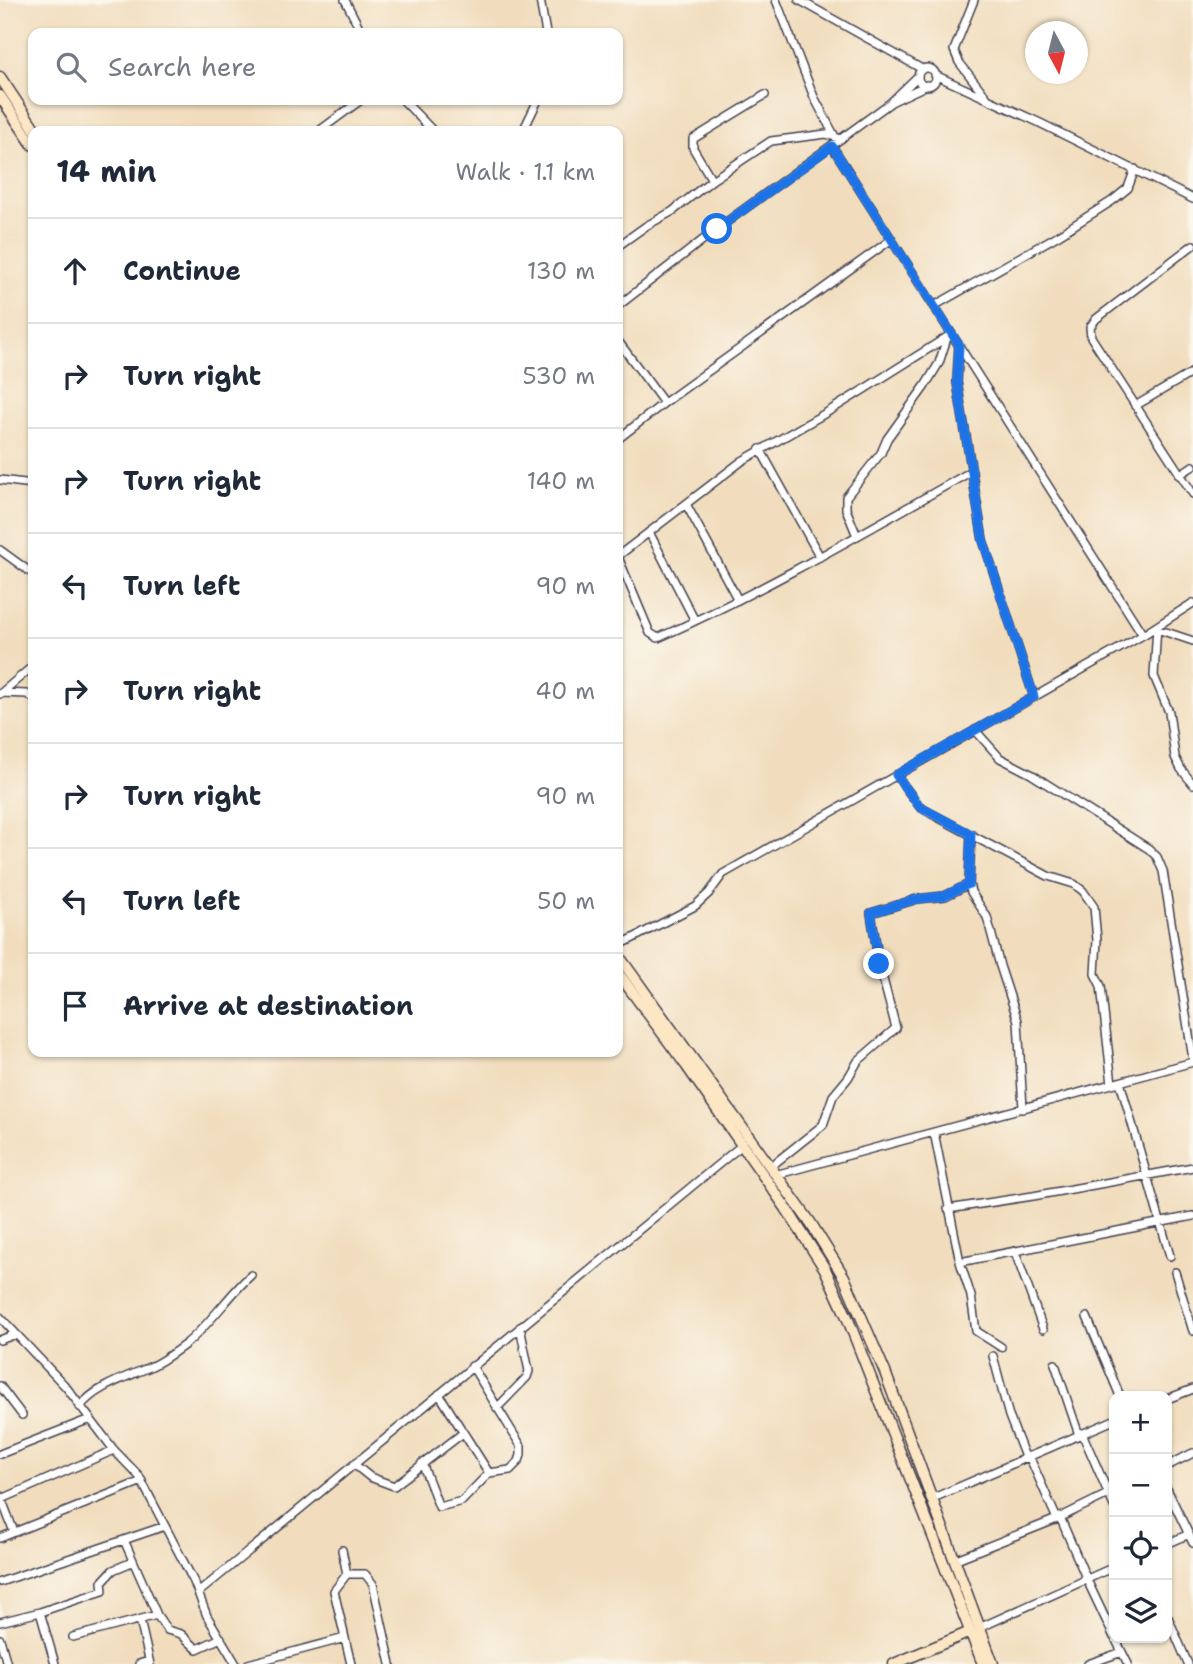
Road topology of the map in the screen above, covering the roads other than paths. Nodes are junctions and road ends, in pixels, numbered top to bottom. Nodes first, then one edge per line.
1 (345, 0) edge
2 (540, 0) edge
3 (776, 0) edge
4 (799, 0) edge
5 (974, 0) edge
6 (359, 28) edge
7 (545, 28) edge
8 (920, 73) junction
9 (935, 75) junction
10 (0, 78) edge
11 (927, 85) junction
12 (765, 95) dead end
13 (0, 96) edge
14 (987, 99) junction
15 (890, 103) junction
16 (353, 105) edge
17 (408, 105) edge
18 (536, 105) edge
19 (33, 126) edge
20 (326, 126) edge
21 (428, 126) edge
22 (525, 126) edge
23 (834, 135) junction
24 (28, 138) edge
25 (841, 139) junction
26 (832, 146) junction
27 (1135, 169) junction
28 (712, 180) junction
29 (1193, 199) edge
30 (891, 239) junction
31 (623, 242) edge
32 (1193, 245) edge
33 (623, 302) edge
34 (934, 306) junction
35 (950, 336) junction
36 (959, 345) junction
37 (623, 348) edge
38 (1193, 372) edge
39 (664, 403) junction
40 (1135, 406) junction
41 (623, 435) edge
42 (760, 449) junction
43 (1193, 466) edge
44 (972, 471) junction
45 (1179, 475) junction
46 (0, 480) edge
47 (28, 483) edge
48 (1193, 494) edge
49 (686, 504) junction
50 (649, 532) junction
51 (856, 536) junction
52 (0, 550) edge
53 (623, 552) edge
54 (820, 557) junction
55 (623, 568) edge
56 (28, 571) edge
57 (738, 600) junction
58 (1193, 603) edge
59 (695, 621) junction
60 (1157, 627) junction
61 (1143, 635) junction
62 (1193, 641) edge
63 (28, 670) edge
64 (0, 693) edge
65 (28, 695) edge
66 (1034, 697) junction
67 (975, 730) junction
68 (896, 775) junction
69 (1193, 783) edge
70 (971, 834) junction
71 (969, 884) junction
72 (623, 943) edge
73 (623, 962) edge
74 (623, 980) edge
75 (1193, 1060) edge
76 (1116, 1083) junction
77 (1023, 1109) junction
78 (934, 1132) junction
79 (741, 1144) junction
80 (1193, 1167) edge
81 (772, 1171) junction
82 (1147, 1176) junction
83 (948, 1209) junction
84 (1193, 1216) edge
85 (1160, 1221) junction
86 (1015, 1252) junction
87 (1170, 1256) dead end
88 (960, 1262) junction
89 (1175, 1272) dead end
90 (251, 1275) dead end
91 (0, 1317) edge
92 (1087, 1317) dead end
93 (520, 1327) junction
94 (1043, 1329) dead end
95 (1193, 1331) edge
96 (16, 1334) junction
97 (0, 1340) edge
98 (1001, 1347) dead end
99 (993, 1356) dead end
100 (1055, 1364) dead end
101 (472, 1366) junction
102 (0, 1386) edge
103 (1193, 1389) edge
104 (1118, 1391) edge
105 (439, 1394) junction
106 (1172, 1397) edge
107 (80, 1407) junction
108 (497, 1408) junction
109 (22, 1415) dead end
110 (90, 1419) junction
111 (1109, 1422) edge
112 (463, 1433) junction
113 (1081, 1434) junction
114 (114, 1450) junction
115 (1193, 1453) edge
116 (0, 1454) edge
117 (1027, 1457) junction
118 (422, 1463) junction
119 (1172, 1464) edge
120 (355, 1465) junction
121 (489, 1473) junction
122 (142, 1481) junction
123 (1109, 1489) edge
124 (1109, 1494) edge
125 (1, 1497) edge
126 (1172, 1498) edge
127 (932, 1499) junction
128 (1059, 1518) junction
129 (165, 1526) junction
130 (1190, 1530) edge
131 (14, 1532) junction
132 (0, 1538) edge
133 (124, 1540) junction
134 (1172, 1541) edge
135 (1193, 1543) edge
136 (342, 1550) dead end
137 (954, 1560) junction
138 (132, 1562) junction
139 (1109, 1569) edge
140 (347, 1574) junction
141 (1087, 1580) junction
142 (0, 1582) edge
143 (198, 1593) junction
144 (40, 1612) junction
145 (157, 1615) junction
146 (140, 1620) junction
147 (0, 1622) edge
148 (1109, 1626) edge
149 (1172, 1627) edge
150 (975, 1630) junction
151 (73, 1637) dead end
152 (345, 1638) junction
153 (0, 1639) edge
154 (221, 1639) junction
155 (1117, 1643) edge
156 (1122, 1652) junction
157 (149, 1662) edge
158 (7, 1664) edge
159 (55, 1664) edge
160 (139, 1664) edge
161 (236, 1664) edge
162 (248, 1664) edge
163 (351, 1664) edge
164 (391, 1664) edge
165 (894, 1664) edge
166 (983, 1664) edge
167 (993, 1664) edge
168 (1088, 1664) edge
169 (1128, 1664) edge
170 (1188, 1664) edge

1 - 6 street
2 - 7 street
3 - 23 street
4 - 8 street
5 - 14 street
8 - 9 street
8 - 11 street
8 - 15 street
9 - 11 street
9 - 14 street
10 - 19 main road
11 - 15 street
12 - 28 street
13 - 24 main road
14 - 27 street
15 - 25 street
16 - 20 street
17 - 21 street
18 - 22 street
23 - 25 street
23 - 28 street
25 - 26 street
26 - 30 street
26 - 33 street
27 - 29 street
27 - 34 street
28 - 31 street
30 - 34 street
30 - 39 street
32 - 40 street
34 - 35 street
35 - 36 street
35 - 42 street
35 - 51 street
36 - 44 street
36 - 61 street
37 - 39 street
38 - 40 street
39 - 41 street
40 - 45 street
42 - 49 street
42 - 54 street
43 - 45 street
44 - 51 street
44 - 66 street
45 - 48 street
46 - 47 street
49 - 50 street
49 - 57 street
50 - 53 street
50 - 59 street
51 - 54 street
52 - 56 street
54 - 57 street
55 - 59 street
57 - 59 street
58 - 60 street
60 - 61 street
60 - 62 street
60 - 69 street
61 - 66 street
63 - 64 street
64 - 65 street
66 - 67 street
67 - 68 street
67 - 75 street
68 - 70 street
68 - 72 street
70 - 71 street
70 - 76 street
71 - 77 street
71 - 81 street
73 - 81 main road
74 - 79 main road
75 - 76 street
76 - 77 street
76 - 82 street
77 - 78 street
78 - 81 street
78 - 83 street
79 - 93 street
79 - 150 main road
80 - 82 street
81 - 127 main road
82 - 83 street
82 - 85 street
83 - 88 street
84 - 85 street
85 - 86 street
85 - 87 street
86 - 88 street
86 - 94 street
88 - 98 street
89 - 95 street
90 - 107 street
91 - 96 street
92 - 104 street
93 - 101 street
93 - 108 street
96 - 97 street
96 - 107 street
99 - 117 street
100 - 113 street
101 - 105 street
101 - 108 street
102 - 109 street
103 - 106 street
105 - 112 street
105 - 120 street
107 - 110 street
108 - 121 street
110 - 114 street
110 - 116 street
111 - 113 street
112 - 118 street
112 - 121 street
113 - 117 street
113 - 123 street
114 - 122 street
114 - 125 street
115 - 119 street
117 - 127 street
117 - 128 street
118 - 120 street
118 - 121 street
120 - 143 street
122 - 129 street
122 - 131 street
124 - 128 street
125 - 131 street
126 - 130 street
127 - 137 main road
128 - 137 street
128 - 141 street
129 - 133 street
129 - 143 street
130 - 134 street
130 - 135 street
131 - 132 street
133 - 138 street
133 - 142 street
136 - 140 street
137 - 150 main road
138 - 144 street
138 - 145 street
139 - 141 street
140 - 152 street
140 - 164 street
141 - 148 street
141 - 150 street
143 - 154 street
144 - 147 street
144 - 159 street
145 - 146 street
145 - 154 street
146 - 151 street
146 - 157 street
149 - 170 street
150 - 165 main road
150 - 166 main road
150 - 167 main road
152 - 162 street
152 - 163 street
153 - 158 street
154 - 161 street
155 - 156 street
156 - 168 street
156 - 169 street
157 - 160 street

